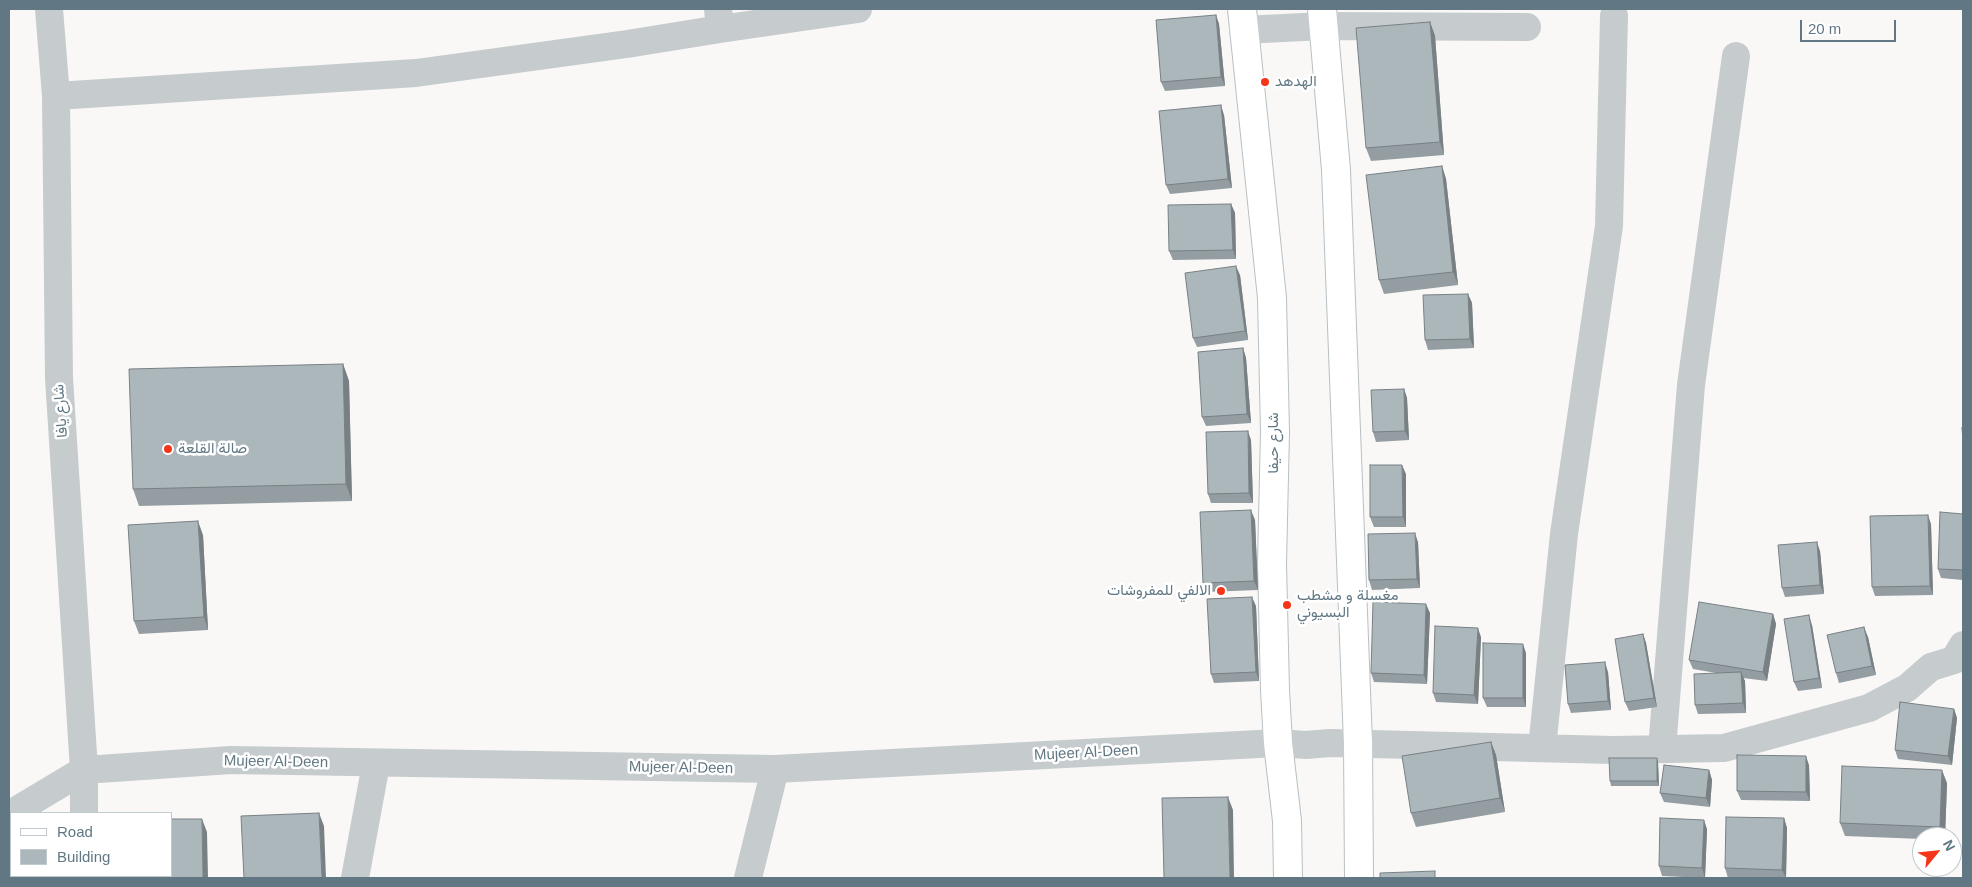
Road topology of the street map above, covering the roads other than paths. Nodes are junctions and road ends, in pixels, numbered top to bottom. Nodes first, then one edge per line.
1 (49, 9) edge
2 (858, 9) edge
3 (1614, 16) dead end
4 (1323, 17) edge
5 (719, 19) edge
6 (1242, 19) edge
7 (1527, 27) dead end
8 (1736, 56) dead end
9 (56, 96) junction
10 (1963, 645) edge
11 (1278, 743) junction
12 (1358, 743) junction
13 (1542, 748) junction
14 (1662, 749) junction
15 (376, 764) junction
16 (84, 770) junction
17 (775, 770) junction
18 (14, 812) edge
19 (84, 812) edge
20 (355, 878) edge
21 (748, 878) edge
22 (1288, 878) edge
23 (1360, 878) edge

1 - 9 street, شارع يافا
2 - 5 street
3 - 13 street
4 - 6 street
4 - 7 street
4 - 12 main road
5 - 9 street
6 - 11 main road, شارع حيفا
8 - 14 street
9 - 16 street, شارع يافا
10 - 14 street, Mujeer Al-Deen
11 - 12 street, Mujeer Al-Deen
11 - 17 street, Mujeer Al-Deen
11 - 22 main road, شارع حيفا
12 - 13 street, Mujeer Al-Deen
12 - 23 main road
13 - 14 street, Mujeer Al-Deen
15 - 16 street, Mujeer Al-Deen
15 - 17 street, Mujeer Al-Deen
15 - 20 street
16 - 18 street
16 - 19 street, شارع يافا
17 - 21 street

